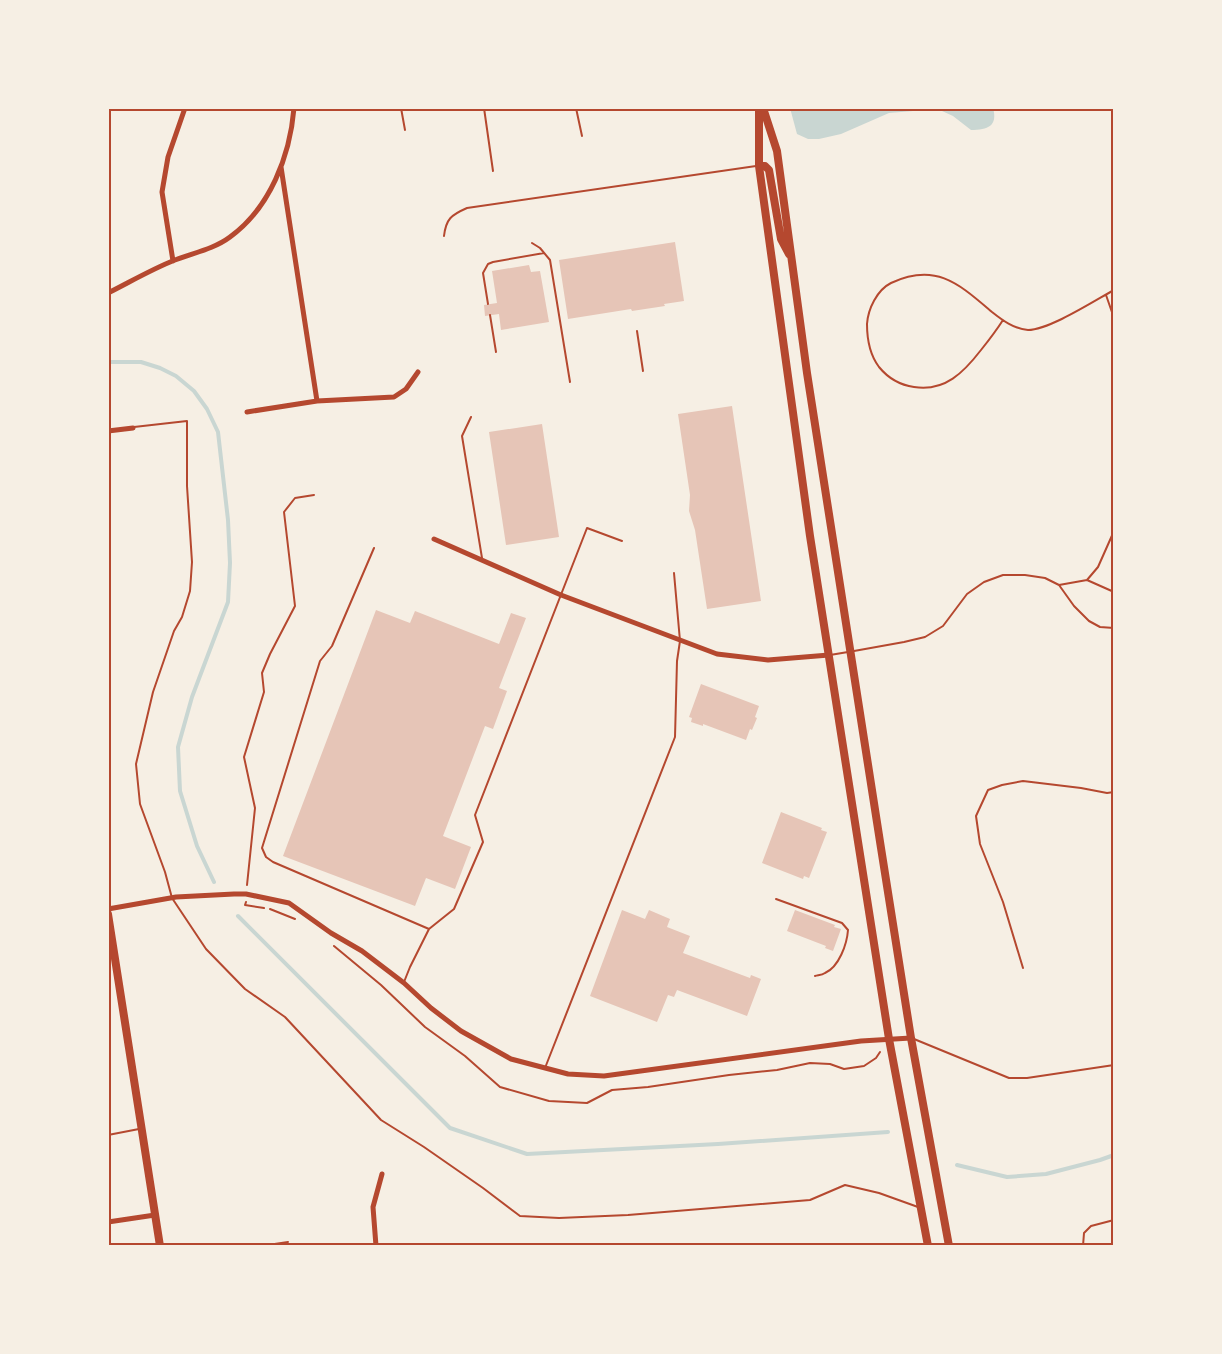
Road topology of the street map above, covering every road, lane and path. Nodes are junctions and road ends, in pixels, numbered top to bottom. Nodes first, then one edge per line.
1 (184, 108) edge
2 (294, 108) edge
3 (401, 108) edge
4 (484, 108) edge
5 (576, 108) edge
6 (761, 108) edge
7 (405, 130) dead end
8 (582, 136) dead end
9 (281, 165) junction
10 (759, 166) junction
11 (492, 171) dead end
12 (444, 237) dead end
13 (532, 243) dead end
14 (544, 253) junction
15 (791, 257) junction
16 (173, 261) junction
17 (1114, 290) edge
18 (108, 292) edge
19 (1106, 295) junction
20 (488, 304) dead end
21 (490, 315) dead end
22 (1114, 318) edge
23 (1003, 320) junction
24 (637, 331) dead end
25 (496, 352) dead end
26 (643, 371) dead end
27 (418, 372) dead end
28 (570, 382) dead end
29 (317, 401) junction
30 (247, 412) dead end
31 (471, 417) dead end
32 (133, 428) joint
33 (108, 431) edge
34 (1114, 531) edge
35 (434, 539) dead end
36 (622, 541) dead end
37 (374, 548) dead end
38 (482, 559) junction
39 (674, 573) dead end
40 (1087, 580) junction
41 (1059, 585) junction
42 (1114, 592) edge
43 (561, 595) junction
44 (1114, 628) edge
45 (680, 641) junction
46 (851, 651) junction
47 (829, 655) junction
48 (1114, 792) edge
49 (172, 897) junction
50 (776, 898) dead end
51 (108, 909) edge
52 (108, 914) edge
53 (429, 929) junction
54 (111, 959) edge
55 (1023, 968) dead end
56 (815, 976) dead end
57 (404, 983) junction
58 (911, 1038) junction
59 (889, 1039) junction
60 (1114, 1065) edge
61 (545, 1068) junction
62 (141, 1129) junction
63 (108, 1135) edge
64 (382, 1174) dead end
65 (920, 1208) junction
66 (155, 1215) junction
67 (1114, 1220) edge
68 (108, 1222) edge
69 (288, 1242) dead end
70 (160, 1246) edge
71 (261, 1246) edge
72 (376, 1246) edge
73 (928, 1246) edge
74 (949, 1246) edge
75 (1083, 1246) edge

1 - 16 street
2 - 9 street
3 - 7 lane
4 - 11 lane
5 - 8 lane
6 - 10 main road
6 - 15 main road
9 - 16 street
9 - 29 street
10 - 12 lane
10 - 15 main road
10 - 47 main road
13 - 14 lane
14 - 20 lane
14 - 28 lane
15 - 46 main road
16 - 18 street
17 - 19 lane
19 - 22 lane
19 - 23 lane
21 - 25 lane
23 - 23 lane
24 - 26 lane
27 - 29 street
29 - 30 street
31 - 38 lane
32 - 33 street
32 - 49 lane
34 - 40 lane
35 - 38 street
36 - 43 lane
37 - 53 lane
38 - 43 street
39 - 45 lane
40 - 41 lane
40 - 42 lane
41 - 44 lane
41 - 46 lane
43 - 45 street
43 - 53 lane
45 - 47 street
45 - 61 lane
46 - 47 lane
46 - 58 main road
47 - 59 main road
48 - 55 lane
49 - 51 street
49 - 57 street
49 - 65 lane
50 - 56 lane
52 - 54 main road
53 - 57 lane
54 - 62 main road
57 - 61 street
58 - 59 street
58 - 60 lane
58 - 74 main road
59 - 61 street
59 - 65 main road
62 - 63 lane
62 - 66 main road
64 - 72 street
65 - 73 main road
66 - 68 street
66 - 70 main road
67 - 75 lane
69 - 71 lane

